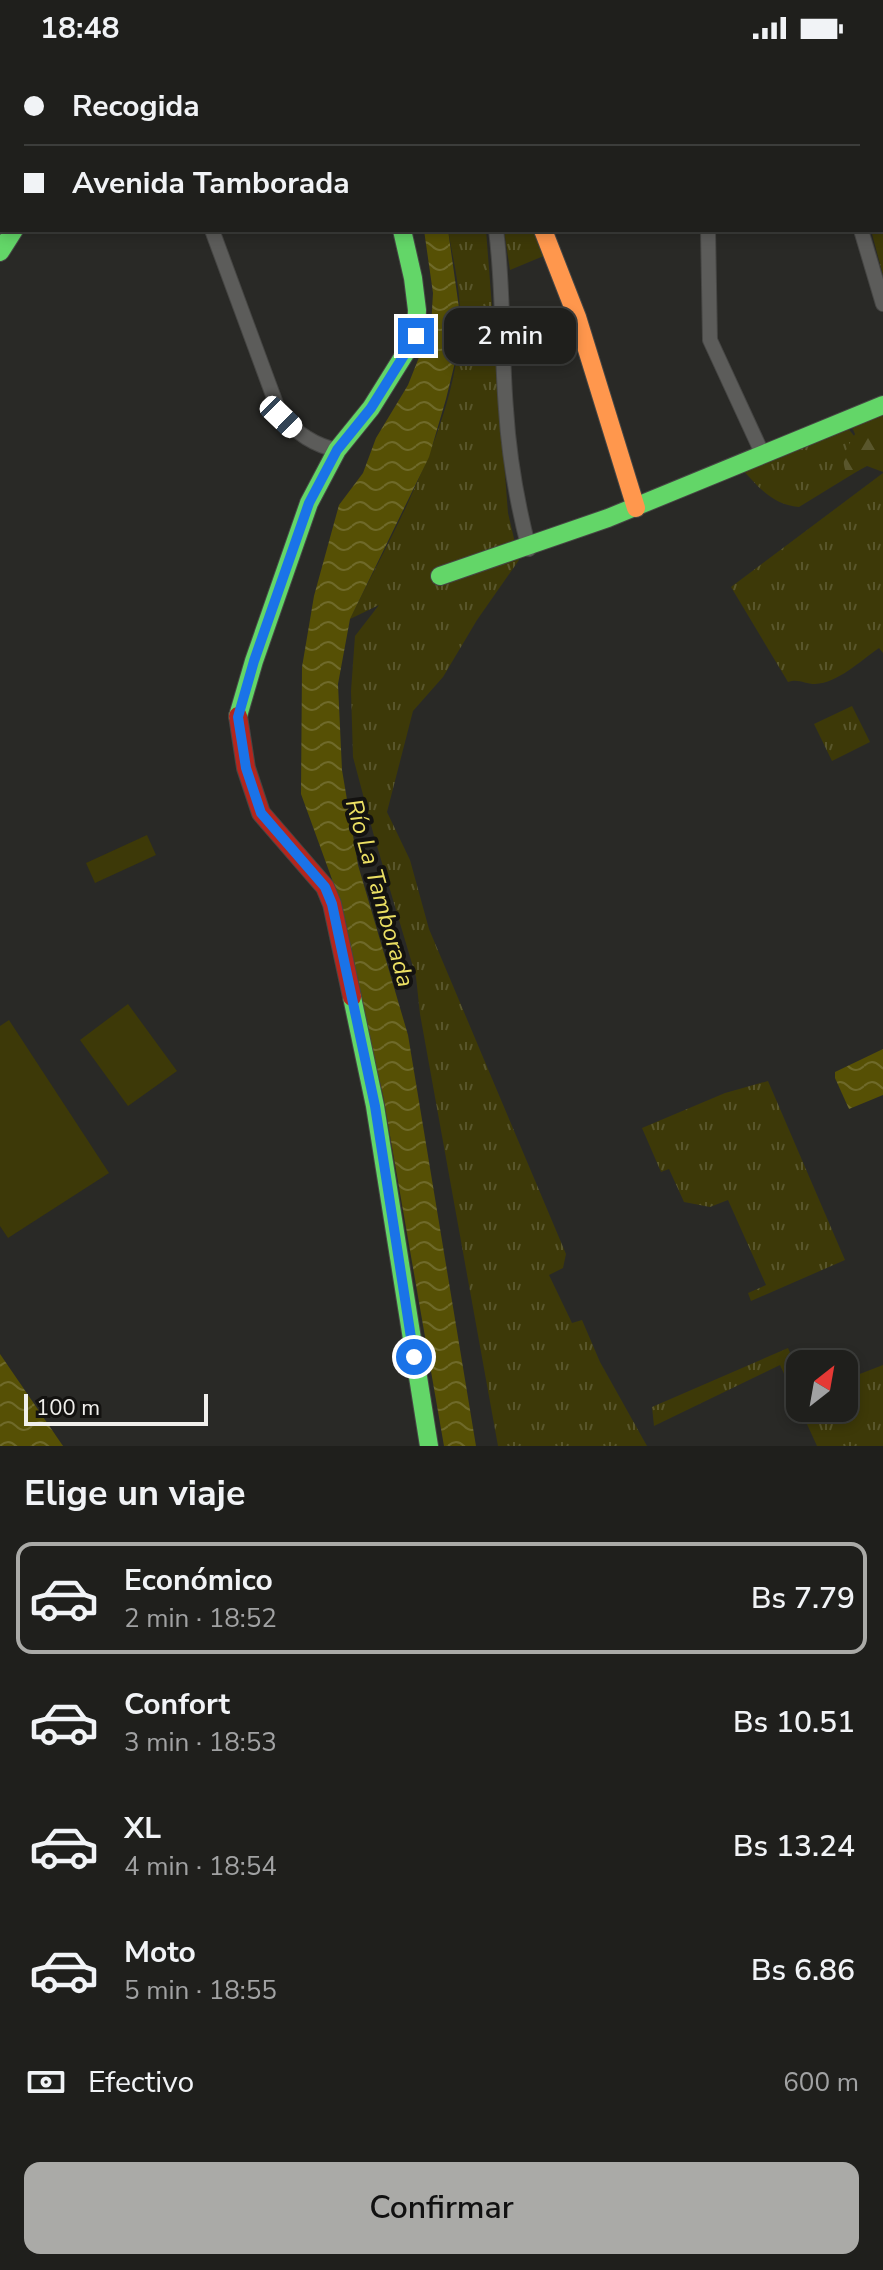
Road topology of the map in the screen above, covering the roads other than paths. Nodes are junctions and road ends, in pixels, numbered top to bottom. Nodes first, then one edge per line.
1 (13, 232) edge
2 (213, 232) edge
3 (402, 232) edge
4 (496, 232) edge
5 (544, 232) edge
6 (708, 232) edge
7 (862, 232) edge
8 (0, 252) edge
9 (883, 304) edge
10 (883, 405) edge
11 (337, 450) junction
12 (763, 455) junction
13 (636, 508) junction
14 (529, 549) junction
15 (440, 576) dead end
16 (429, 1446) edge

1 - 8 street
2 - 11 street
3 - 11 street
4 - 14 street
5 - 13 street
6 - 12 street
7 - 9 street
10 - 12 street
11 - 16 street
12 - 13 street
13 - 14 street
14 - 15 street

